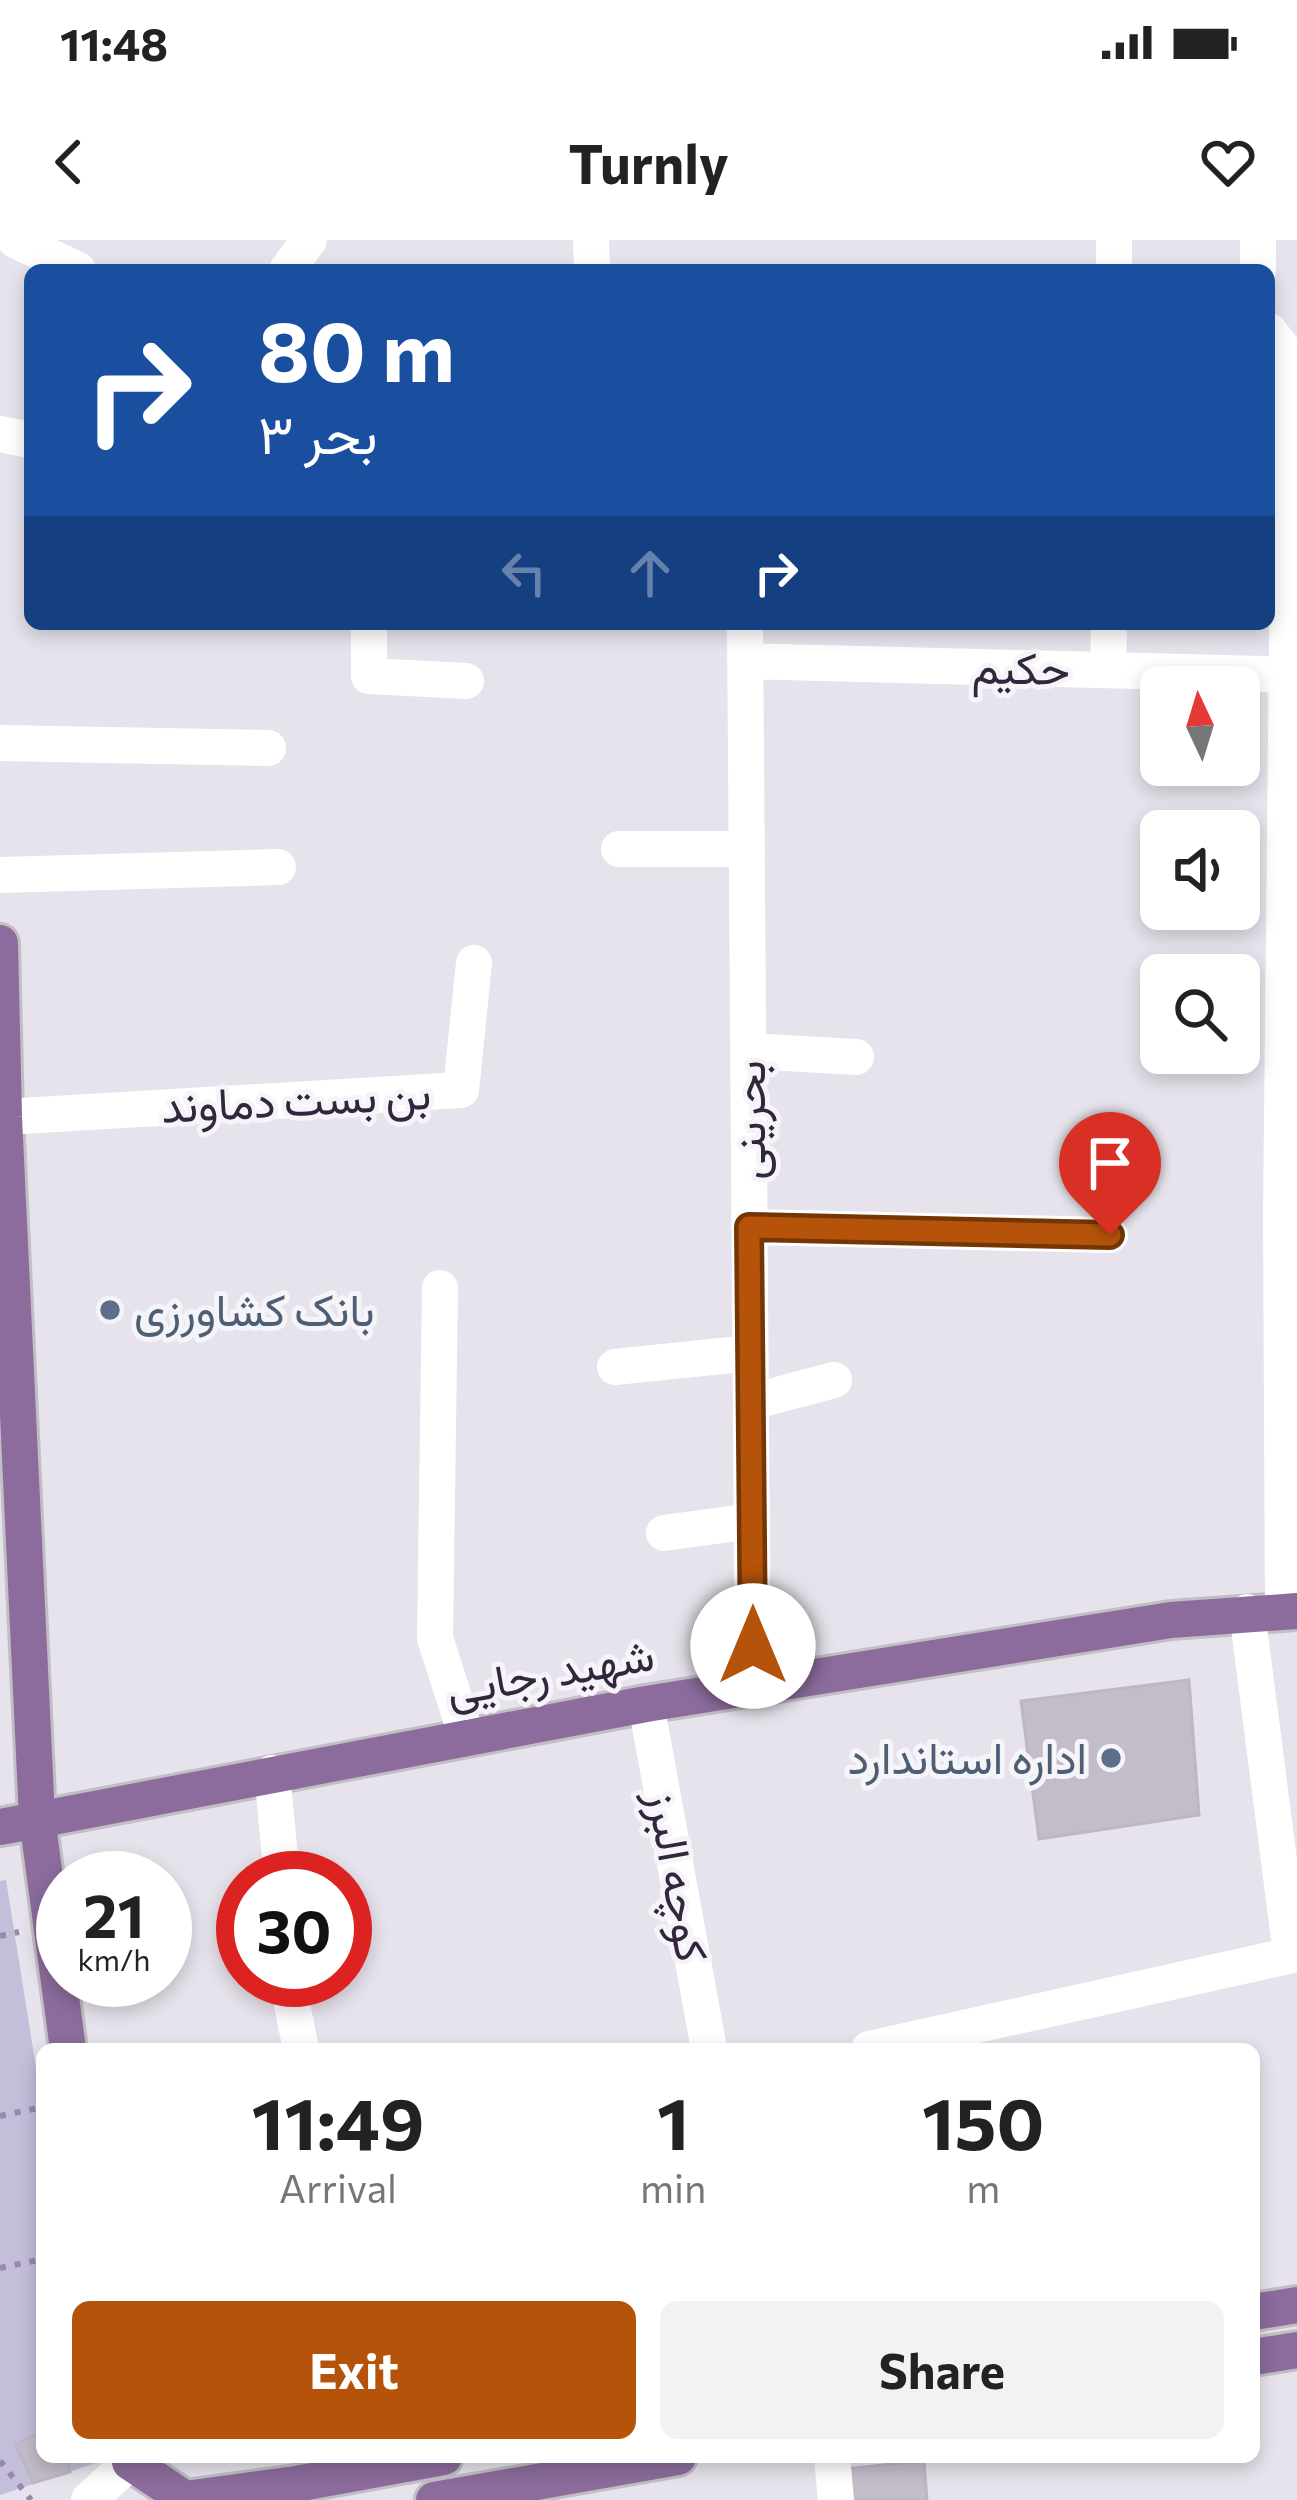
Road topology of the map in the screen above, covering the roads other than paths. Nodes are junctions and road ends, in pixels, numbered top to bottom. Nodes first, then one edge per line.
1 (15, 240) edge
2 (65, 264) edge
3 (1275, 339) edge
4 (369, 630) edge
5 (745, 630) edge
6 (1108, 630) edge
7 (745, 661) junction
8 (1108, 670) junction
9 (1291, 675) edge
10 (466, 681) dead end
11 (0, 743) edge
12 (268, 748) dead end
13 (1291, 800) edge
14 (619, 849) dead end
15 (746, 849) junction
16 (278, 867) dead end
17 (0, 875) edge
18 (0, 943) edge
19 (474, 963) dead end
20 (1, 1030) edge
21 (748, 1051) junction
22 (856, 1058) dead end
23 (4, 1117) junction
24 (749, 1227) junction
25 (1110, 1235) dead end
26 (6, 1242) edge
27 (440, 1288) dead end
28 (1290, 1289) edge
29 (750, 1353) junction
30 (615, 1367) dead end
31 (834, 1380) dead end
32 (751, 1402) junction
33 (752, 1521) junction
34 (664, 1533) dead end
35 (1276, 1612) edge
36 (753, 1687) junction
37 (646, 1704) junction
38 (466, 1735) junction
39 (272, 1773) junction
40 (37, 1818) junction
41 (0, 1827) edge
42 (279, 1851) edge
43 (1294, 1954) edge
44 (292, 2007) edge
45 (67, 2043) edge
46 (300, 2043) edge
47 (708, 2043) edge
48 (896, 2043) edge
49 (1297, 2306) edge
50 (1260, 2311) edge
51 (1297, 2350) edge
52 (1260, 2356) edge
53 (126, 2463) edge
54 (131, 2463) edge
55 (135, 2463) edge
56 (411, 2463) edge
57 (644, 2463) edge
58 (833, 2463) edge
59 (88, 2500) edge
60 (137, 2500) edge
61 (434, 2500) edge
62 (836, 2500) edge

1 - 2 street
3 - 9 street
4 - 10 street
5 - 7 street, بحرینی
6 - 8 street
7 - 8 street, حکیم
7 - 15 street, بحرینی
8 - 9 street, حکیم
9 - 13 street
11 - 12 street
13 - 28 street
14 - 15 street
15 - 21 street, بحرینی
16 - 17 street
18 - 20 main road
19 - 23 street, بن بست دماوند
20 - 23 main road
21 - 22 street
21 - 24 street, بحرینی
23 - 26 main road
24 - 25 street
24 - 29 street, بحرینی
26 - 40 main road
27 - 38 street
28 - 35 street
29 - 30 street
29 - 32 street, بحرینی
31 - 32 street
32 - 33 street, بحرینی
33 - 34 street
33 - 36 street, بحرینی
35 - 36 main road, شهید رجایی
35 - 43 street
36 - 37 main road, شهید رجایی
37 - 38 main road, شهید رجایی
37 - 47 street, کوچه البرز
38 - 39 main road, شهید رجایی
39 - 40 main road, شهید رجایی
39 - 42 street
40 - 41 main road, شهید رجایی
40 - 45 main road
43 - 48 street
44 - 46 street
49 - 50 main road
51 - 52 main road
53 - 59 street
54 - 60 main road
55 - 56 main road
57 - 61 main road
58 - 62 street

